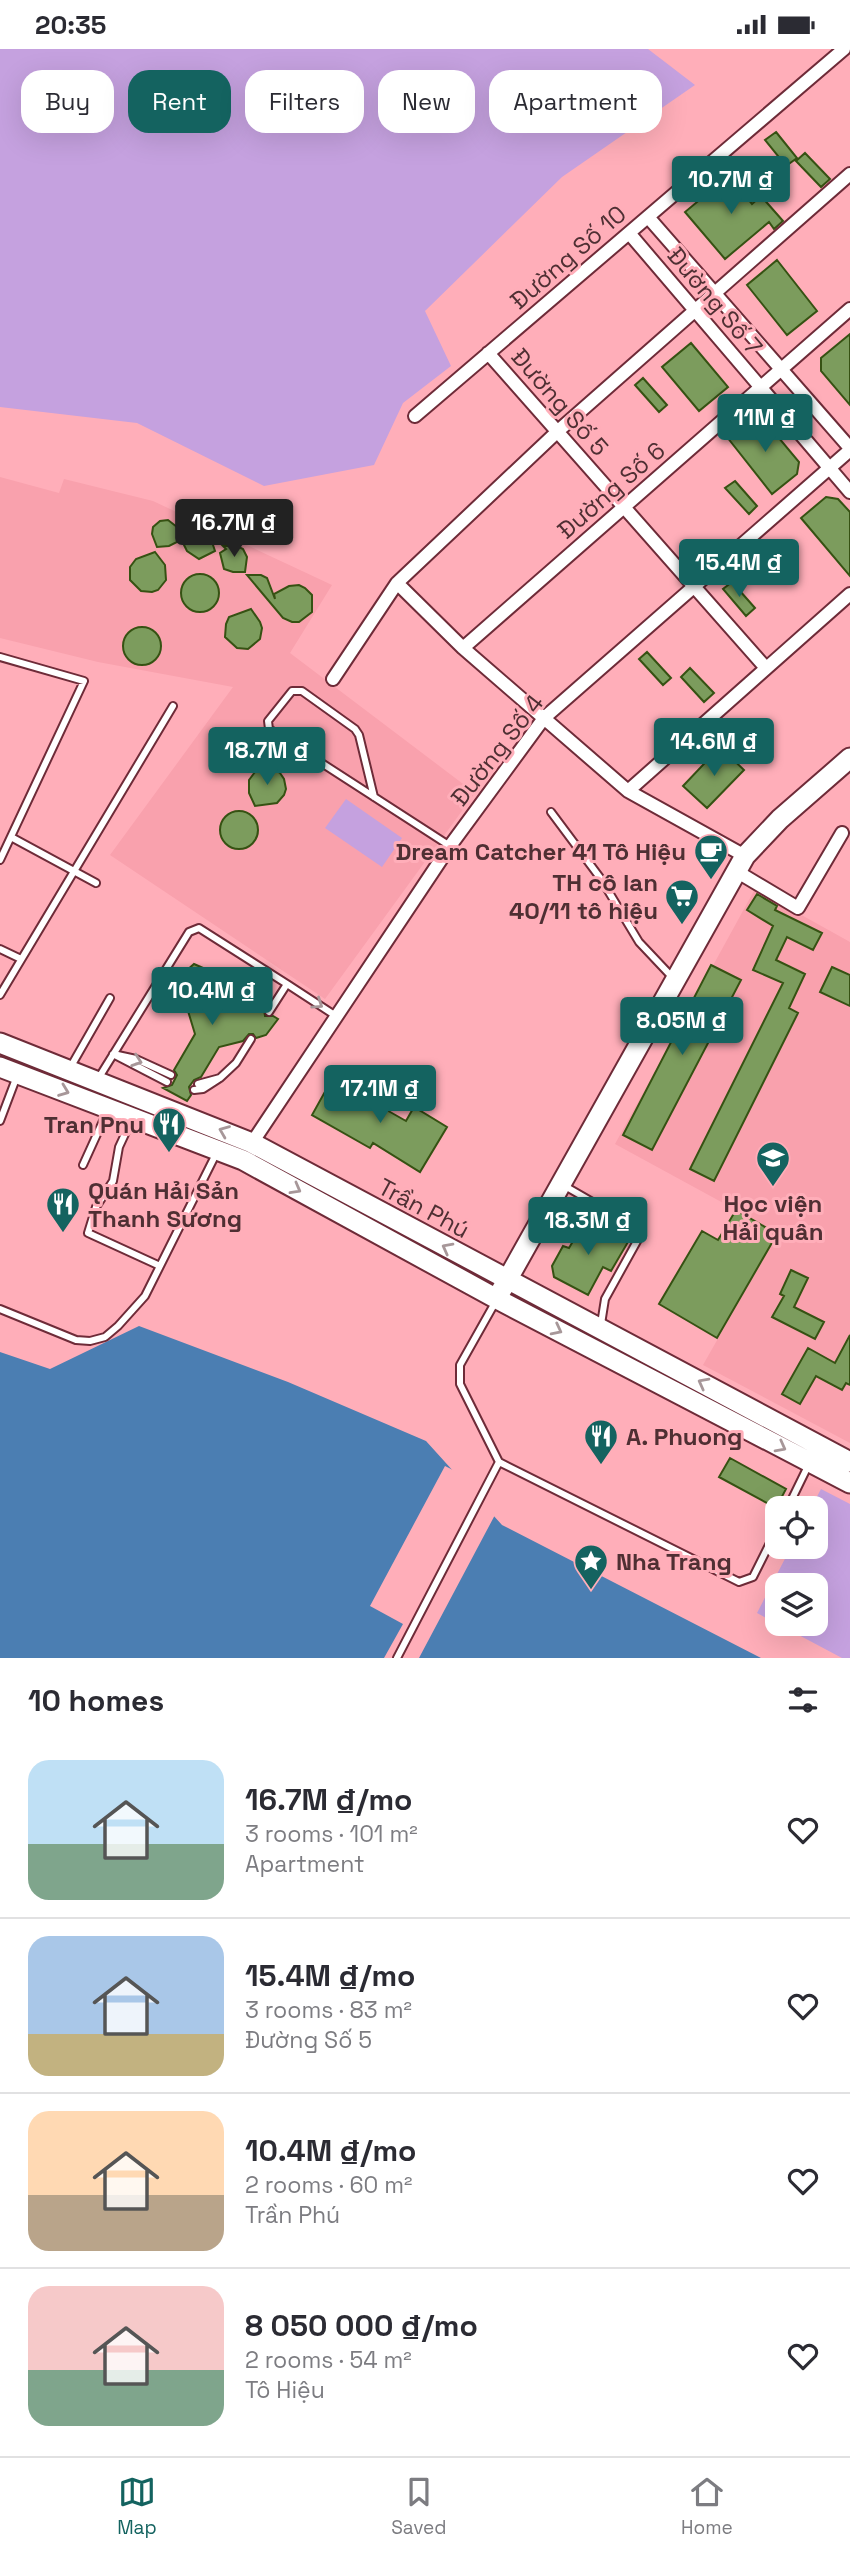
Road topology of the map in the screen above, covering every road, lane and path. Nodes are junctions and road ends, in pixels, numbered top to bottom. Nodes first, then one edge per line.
1 (844, 49) edge
2 (850, 174) edge
3 (648, 217) junction
4 (629, 233) junction
5 (715, 293) junction
6 (850, 309) edge
7 (695, 310) junction
8 (488, 353) junction
9 (781, 369) junction
10 (761, 387) junction
11 (415, 416) dead end
12 (558, 431) junction
13 (850, 449) edge
14 (830, 468) junction
15 (850, 492) edge
16 (624, 506) junction
17 (397, 583) junction
18 (694, 586) junction
19 (850, 594) edge
20 (463, 648) junction
21 (0, 657) edge
22 (766, 668) junction
23 (333, 679) dead end
24 (173, 706) dead end
25 (544, 718) junction
26 (848, 763) edge
27 (628, 791) junction
28 (374, 797) junction
29 (551, 812) dead end
30 (842, 833) dead end
31 (11, 837) junction
32 (450, 846) junction
33 (0, 860) edge
34 (740, 864) junction
35 (73, 871) junction
36 (96, 883) dead end
37 (0, 949) edge
38 (21, 959) junction
39 (674, 979) junction
40 (287, 984) junction
41 (0, 995) edge
42 (110, 998) dead end
43 (268, 1012) dead end
44 (336, 1017) junction
45 (251, 1039) dead end
46 (0, 1043) edge
47 (113, 1054) junction
48 (69, 1070) junction
49 (9, 1071) edge
50 (171, 1075) dead end
51 (96, 1081) junction
52 (167, 1082) dead end
53 (196, 1087) dead end
54 (108, 1108) junction
55 (133, 1118) junction
56 (0, 1121) edge
57 (218, 1150) junction
58 (248, 1151) junction
59 (83, 1165) dead end
60 (561, 1185) junction
61 (160, 1266) junction
62 (507, 1280) junction
63 (497, 1299) junction
64 (0, 1309) edge
65 (600, 1329) junction
66 (499, 1462) junction
67 (810, 1463) junction
68 (847, 1471) edge
69 (794, 1496) edge
70 (765, 1553) edge
71 (397, 1658) edge

1 - 3 street, Đường Số 10
2 - 5 street
3 - 4 street, Đường Số 10
3 - 5 street, Đường Số 7
4 - 7 street, Đường Số 7
4 - 8 street, Đường Số 10
5 - 7 street
5 - 9 street, Đường Số 7
6 - 9 street, Đường Số 6
7 - 10 street, Đường Số 7
7 - 12 street
8 - 11 street, Đường Số 10
8 - 12 street, Đường Số 5
9 - 10 street, Đường Số 6
9 - 13 street, Đường Số 7
10 - 14 street, Đường Số 7
10 - 16 street, Đường Số 6
12 - 16 street, Đường Số 5
12 - 17 street
13 - 14 street, Đường Số 4
14 - 15 street, Đường Số 7
14 - 18 street, Đường Số 4
16 - 18 street, Đường Số 5
16 - 20 street, Đường Số 6
17 - 20 street
17 - 23 street
18 - 22 street, Đường Số 5
18 - 25 street, Đường Số 4
19 - 22 street
20 - 25 street
21 - 31 lane
22 - 27 street
24 - 35 lane
25 - 27 street
25 - 32 street, Đường Số 4
26 - 34 main road
27 - 34 street
28 - 28 lane
28 - 32 lane
29 - 39 lane
30 - 34 street
31 - 33 lane
31 - 35 lane
32 - 44 street, Đường Số 4
34 - 39 main road
35 - 36 lane
35 - 38 lane
37 - 38 lane
38 - 41 lane
39 - 60 main road
40 - 43 lane
40 -> 44 lane
40 - 47 lane
42 - 48 lane
44 - 58 street, Đường Số 4
45 - 53 lane
46 - 48 main road, Trần Phú
47 -> 50 lane
47 - 51 lane
47 - 52 lane
48 - 51 main road, Trần Phú
49 -> 54 main road, Trần Phú
49 - 56 lane
58 -> 51 main road, Trần Phú
54 - 55 main road, Trần Phú
54 - 59 lane
55 - 57 main road, Trần Phú
55 - 61 lane
57 - 58 main road, Trần Phú
57 - 61 lane
62 -> 58 main road, Trần Phú
58 -> 63 main road, Trần Phú
60 - 62 main road
60 - 65 lane
61 - 64 lane
62 - 63 main road
62 - 65 main road, Trần Phú
63 - 66 lane
63 -> 67 main road, Trần Phú
68 -> 65 main road, Trần Phú
66 - 70 lane
66 - 71 lane
67 - 68 main road, Trần Phú
67 - 69 lane

